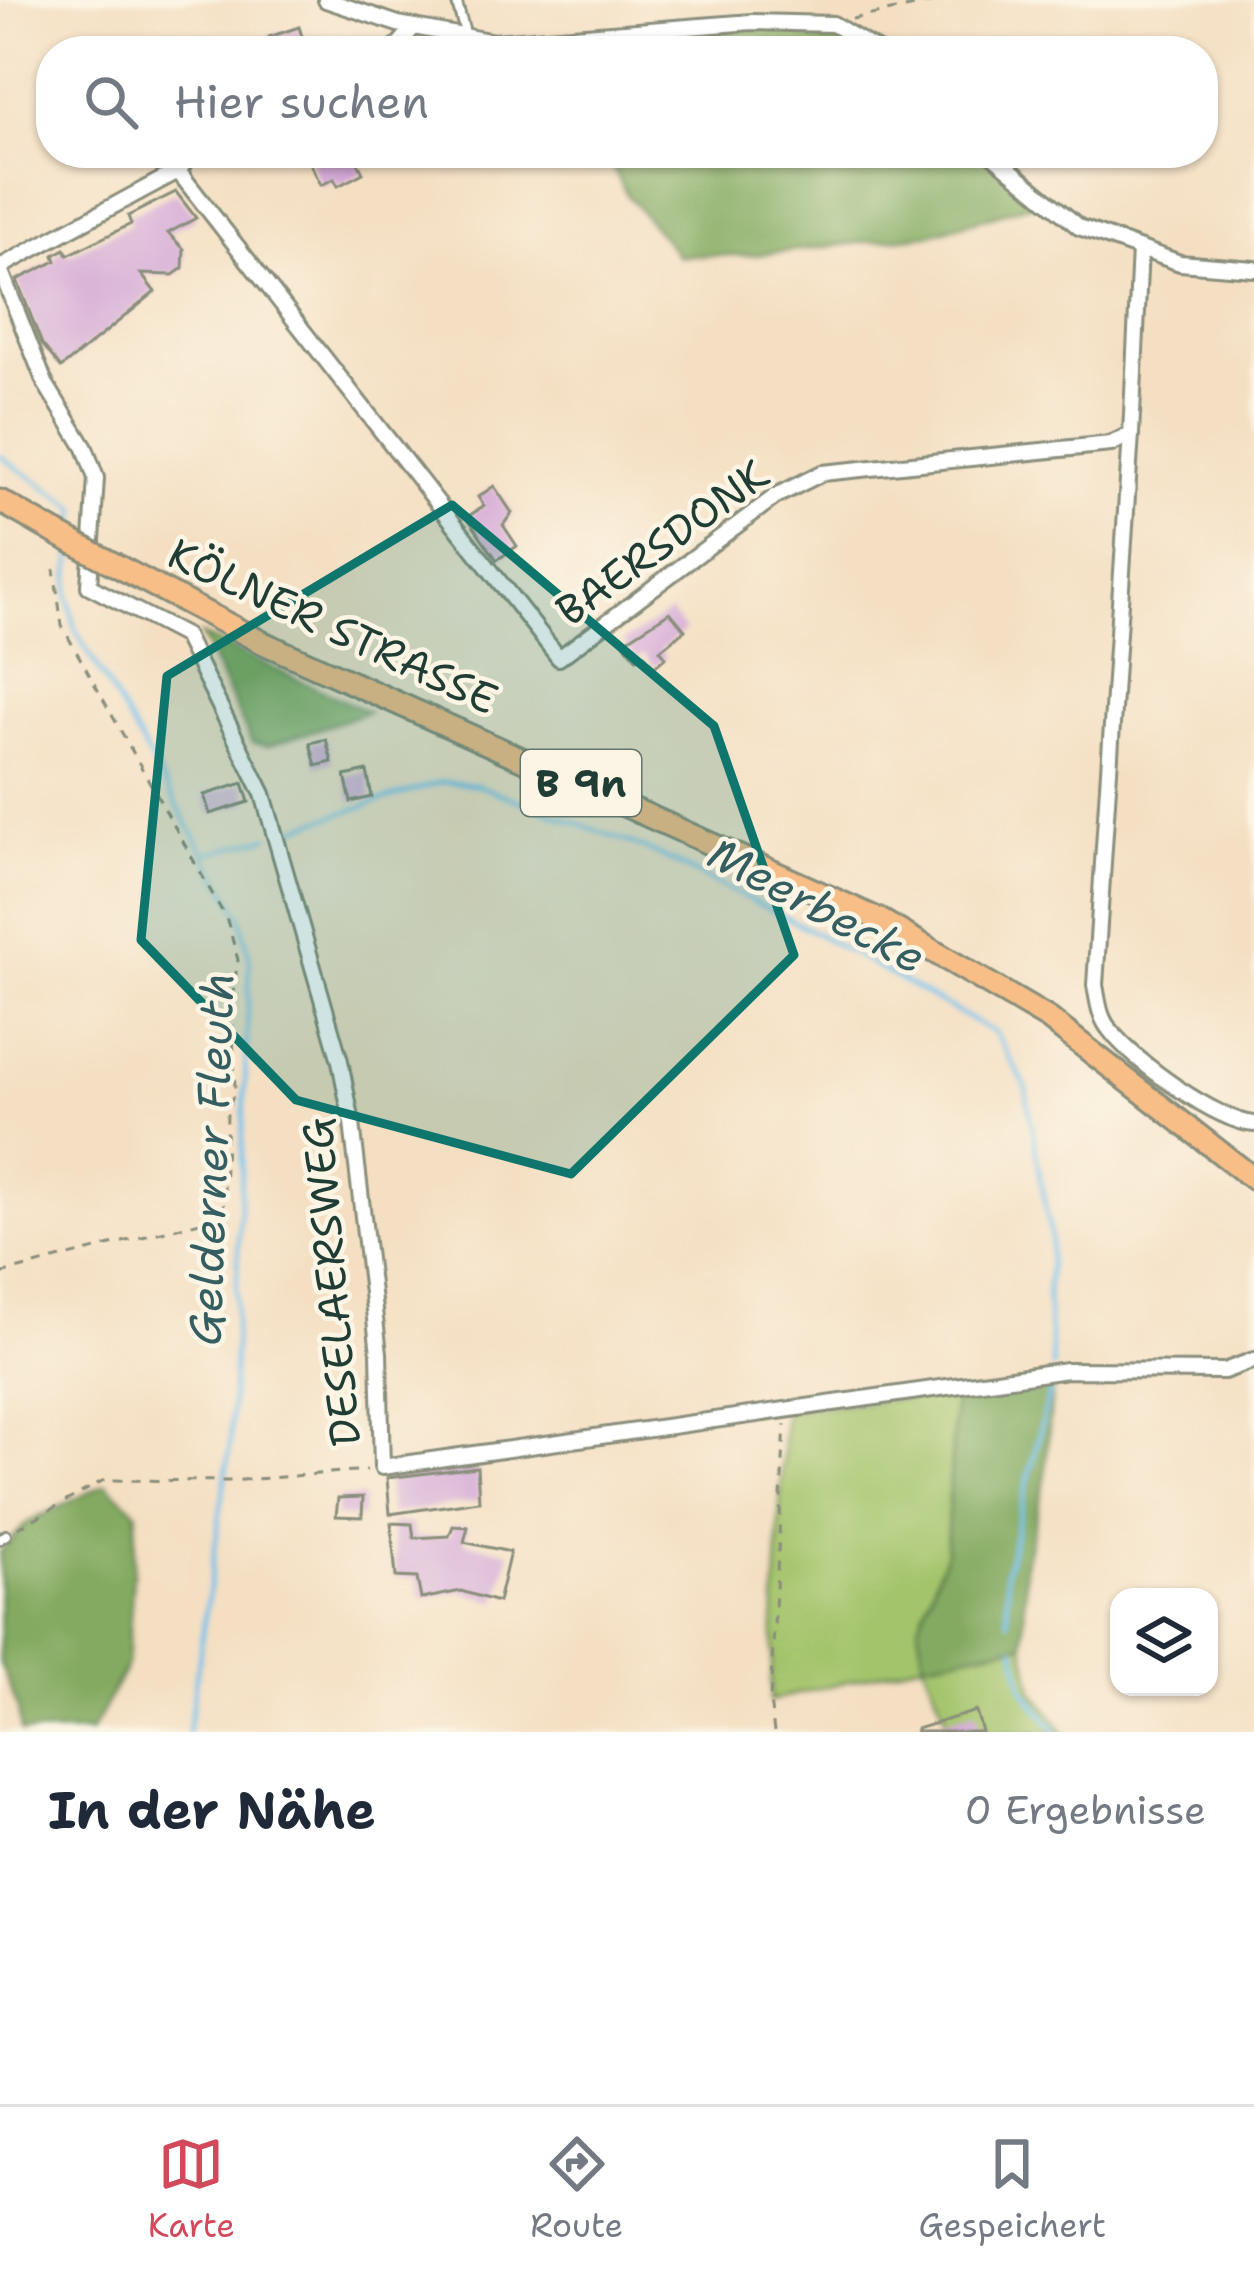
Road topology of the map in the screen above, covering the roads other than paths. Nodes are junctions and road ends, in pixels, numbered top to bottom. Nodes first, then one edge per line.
1 (326, 0) edge
2 (456, 0) edge
3 (414, 27) junction
4 (406, 36) edge
5 (462, 36) edge
6 (467, 36) edge
7 (571, 36) edge
8 (853, 36) edge
9 (180, 168) edge
10 (1008, 168) edge
11 (178, 171) junction
12 (1140, 249) junction
13 (0, 268) edge
14 (1254, 269) edge
15 (1131, 434) junction
16 (0, 501) edge
17 (1254, 1124) edge
18 (1254, 1178) edge
19 (1254, 1360) edge

1 - 3 street
2 - 6 lane
3 - 4 street
3 - 5 street
7 - 8 street
9 - 11 street
10 - 12 street
11 - 13 street
11 - 15 street, BAERSDONK
12 - 14 street
12 - 15 street
13 - 19 street, DESELAERSWEG
15 - 17 street
16 - 18 main road, KÖLNER STRASSE / B 9n, bridge

